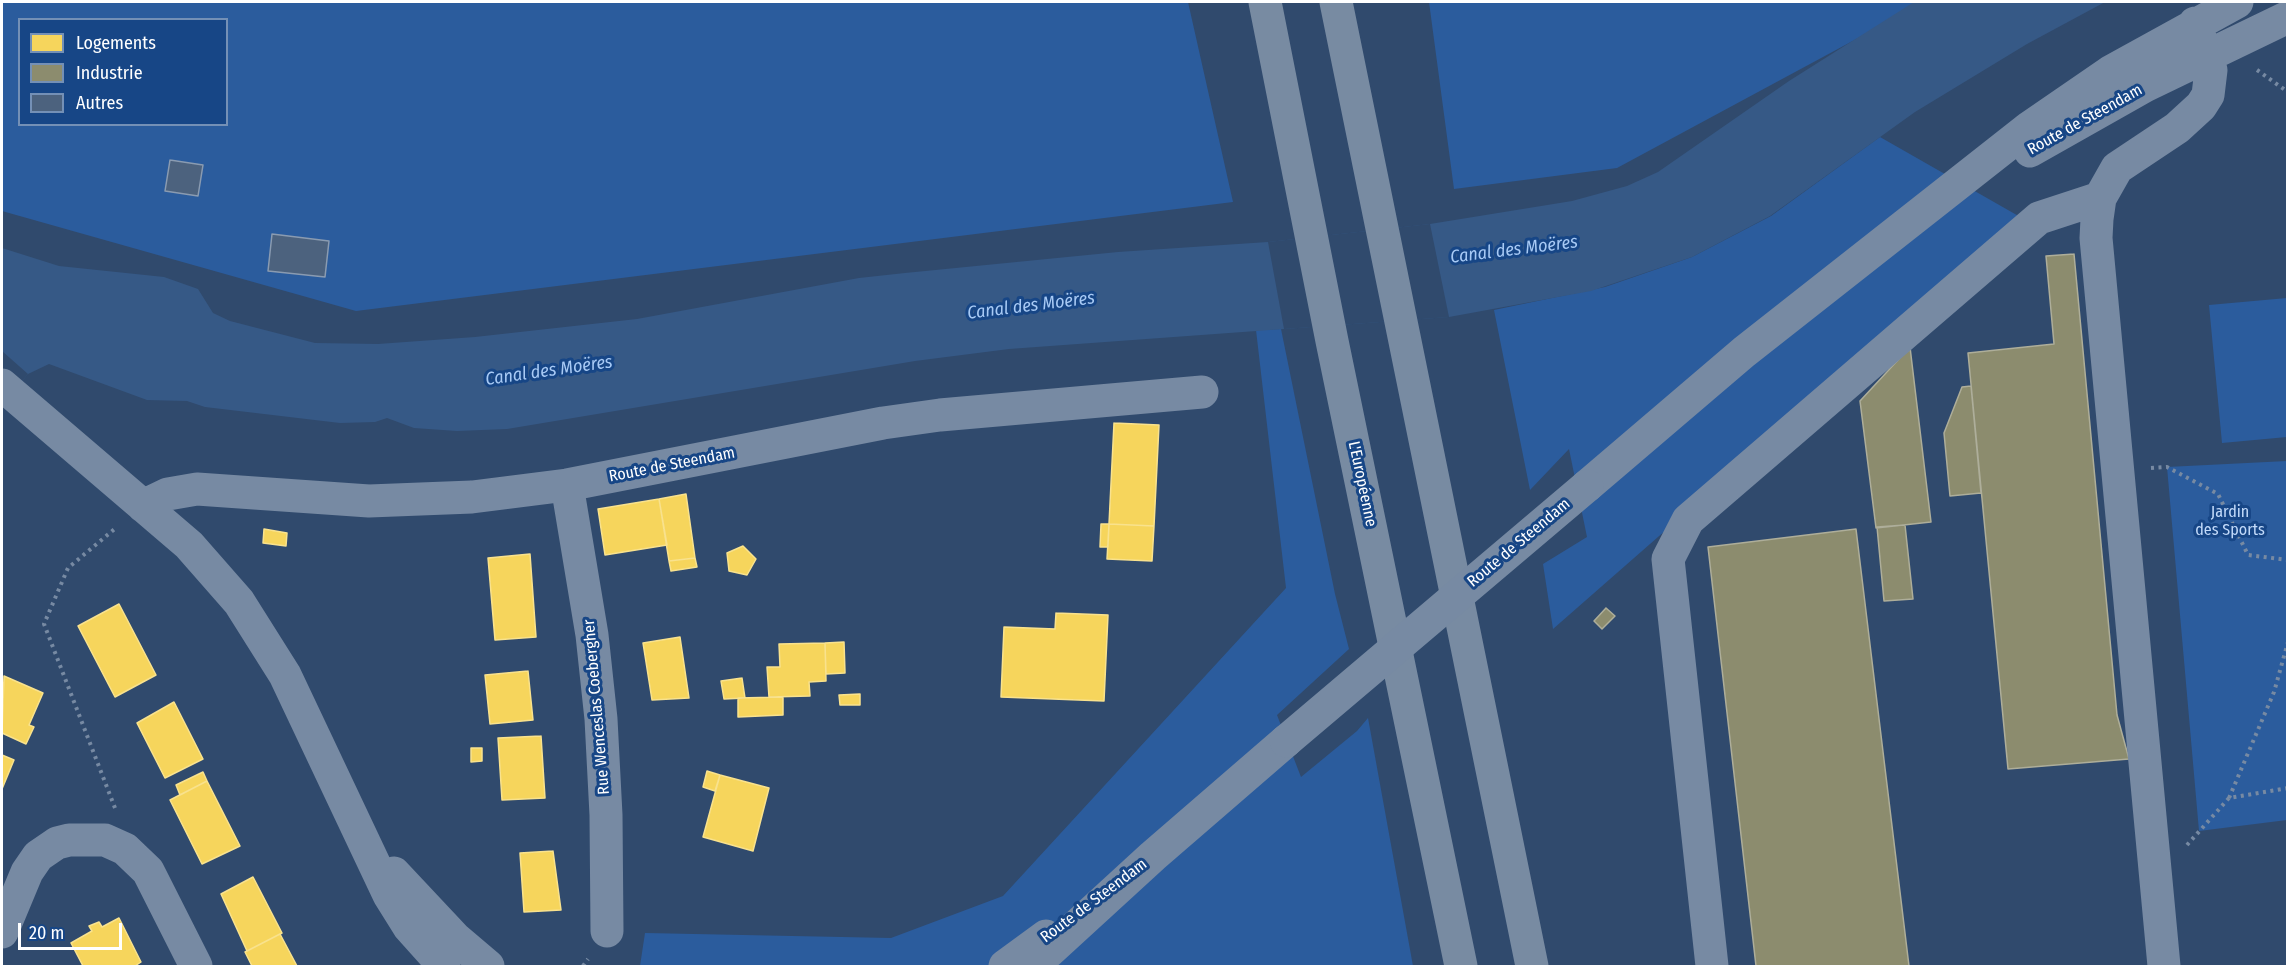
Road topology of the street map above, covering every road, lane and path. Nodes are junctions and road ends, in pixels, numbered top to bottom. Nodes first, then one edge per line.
1 (1265, 2) edge
2 (1336, 2) edge
3 (1360, 2) edge
4 (2237, 2) edge
5 (2288, 17) edge
6 (2195, 23) junction
7 (2208, 54) junction
8 (2100, 198) junction
9 (1380, 213) junction
10 (1890, 236) junction
11 (2, 385) edge
12 (1202, 392) dead end
13 (2118, 471) junction
14 (567, 485) junction
15 (143, 506) junction
16 (2288, 560) edge
17 (2288, 642) edge
18 (2288, 788) edge
19 (2229, 798) junction
20 (349, 808) junction
21 (134, 856) junction
22 (1153, 856) junction
23 (2157, 878) junction
24 (607, 931) dead end
25 (2, 932) edge
26 (196, 966) edge
27 (444, 966) edge
28 (488, 966) edge
29 (1005, 966) edge
30 (1033, 966) edge
31 (1461, 966) edge
32 (1532, 966) edge
33 (1712, 966) edge
34 (2164, 966) edge

1 - 31 highway, L'Européenne
2 - 9 highway
3 - 9 highway
4 - 6 street, Route de Steendam
5 - 7 street, Route de Steendam
6 - 7 street
6 - 10 street, Route de Steendam
7 - 8 street
7 - 10 street, Route de Steendam
8 - 13 street
8 - 33 street
9 - 32 highway
10 - 22 street, Route de Steendam, bridge
11 - 15 street
12 - 14 street, Route de Steendam
13 - 16 path
13 - 23 street
14 - 15 street, Route de Steendam
14 - 24 street, Rue Wenceslas Coebergher
15 - 20 street
15 - 21 path
17 - 19 path
18 - 19 path
19 - 23 path
20 - 27 street
20 - 28 street
21 - 25 street
21 - 26 street
22 - 29 street, Route de Steendam
22 - 30 street, Route de Steendam
23 - 34 street

